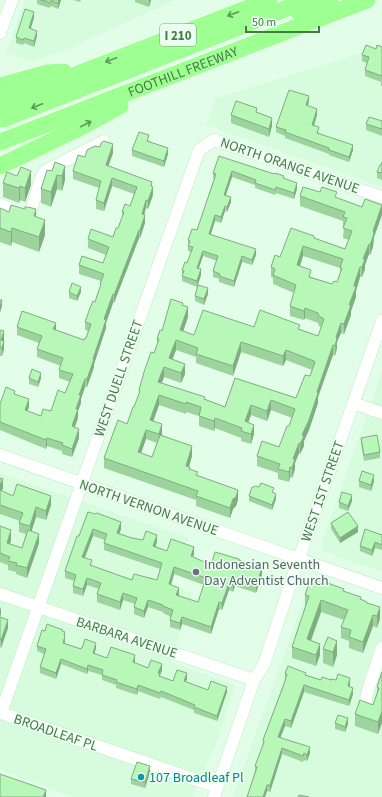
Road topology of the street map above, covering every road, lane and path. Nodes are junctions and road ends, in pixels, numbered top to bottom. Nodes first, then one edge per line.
1 (12, 0) edge
2 (269, 0) edge
3 (308, 0) edge
4 (330, 0) edge
5 (366, 0) edge
6 (0, 33) edge
7 (191, 68) junction
8 (86, 70) junction
9 (0, 86) edge
10 (0, 104) edge
11 (0, 118) edge
12 (45, 126) junction
13 (104, 141) edge
14 (0, 142) edge
15 (199, 150) joint
16 (0, 166) edge
17 (382, 197) edge
18 (0, 205) edge
19 (382, 321) edge
20 (353, 403) junction
21 (382, 413) edge
22 (0, 455) edge
23 (81, 484) junction
24 (299, 558) junction
25 (382, 588) edge
26 (0, 594) edge
27 (38, 607) junction
28 (382, 648) edge
29 (254, 680) junction
30 (365, 704) edge
31 (216, 792) edge

1 - 6 street
2 -> 8 highway, I 210
3 -> 11 highway
4 - 12 highway
5 - 7 highway, FOOTHILL FREEWAY / I 210
7 - 12 highway, FOOTHILL FREEWAY / I 210
16 -> 7 highway
8 - 9 highway
8 - 10 highway, I 210
12 - 14 highway, FOOTHILL FREEWAY / I 210
13 - 18 street
15 - 17 street, NORTH ORANGE AVENUE
15 - 23 street, WEST DUELL STREET
19 - 20 street, WEST 1ST STREET
20 - 21 street
20 - 24 street, WEST 1ST STREET
22 - 23 street, NORTH VERNON AVENUE
23 - 24 street, NORTH VERNON AVENUE
23 - 27 street, WEST DUELL STREET
24 - 25 street, NORTH VERNON AVENUE
24 - 29 street, WEST 1ST STREET
26 - 27 street, BARBARA AVENUE
27 - 29 street, BARBARA AVENUE
27 - 31 street, BROADLEAF PL
28 - 30 street
29 - 31 street, WEST 1ST STREET

